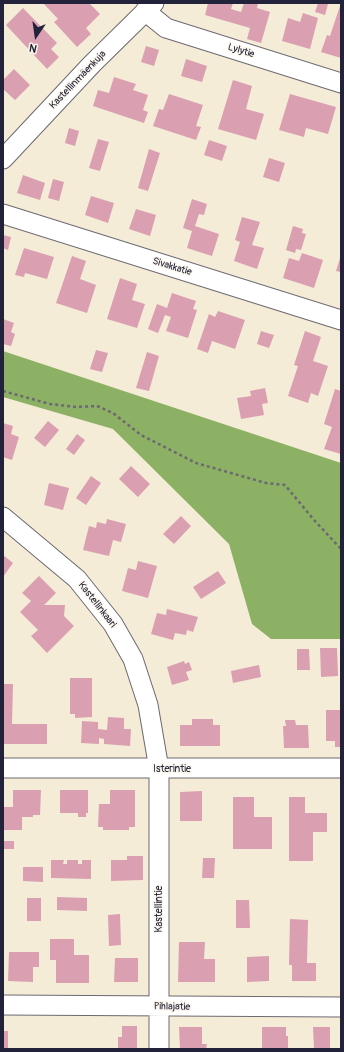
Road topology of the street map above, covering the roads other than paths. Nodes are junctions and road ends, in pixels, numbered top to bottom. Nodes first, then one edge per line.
1 (150, 7) edge
2 (341, 83) edge
3 (3, 159) edge
4 (3, 214) edge
5 (341, 320) edge
6 (3, 517) edge
7 (3, 768) edge
8 (341, 768) edge
9 (159, 769) junction
10 (3, 1005) edge
11 (159, 1006) junction
12 (341, 1008) edge
13 (159, 1049) edge

1 - 2 street, Lylytie
1 - 3 street, Kastellinmäenkuja
4 - 5 street, Sivakkatie
6 - 9 street, Kastellinkaari
7 - 9 street, Isterintie
8 - 9 street, Isterintie
9 - 11 street, Kastellintie
10 - 11 street, Pihlajatie
11 - 12 street, Pihlajatie
11 - 13 street, Kastellintie

